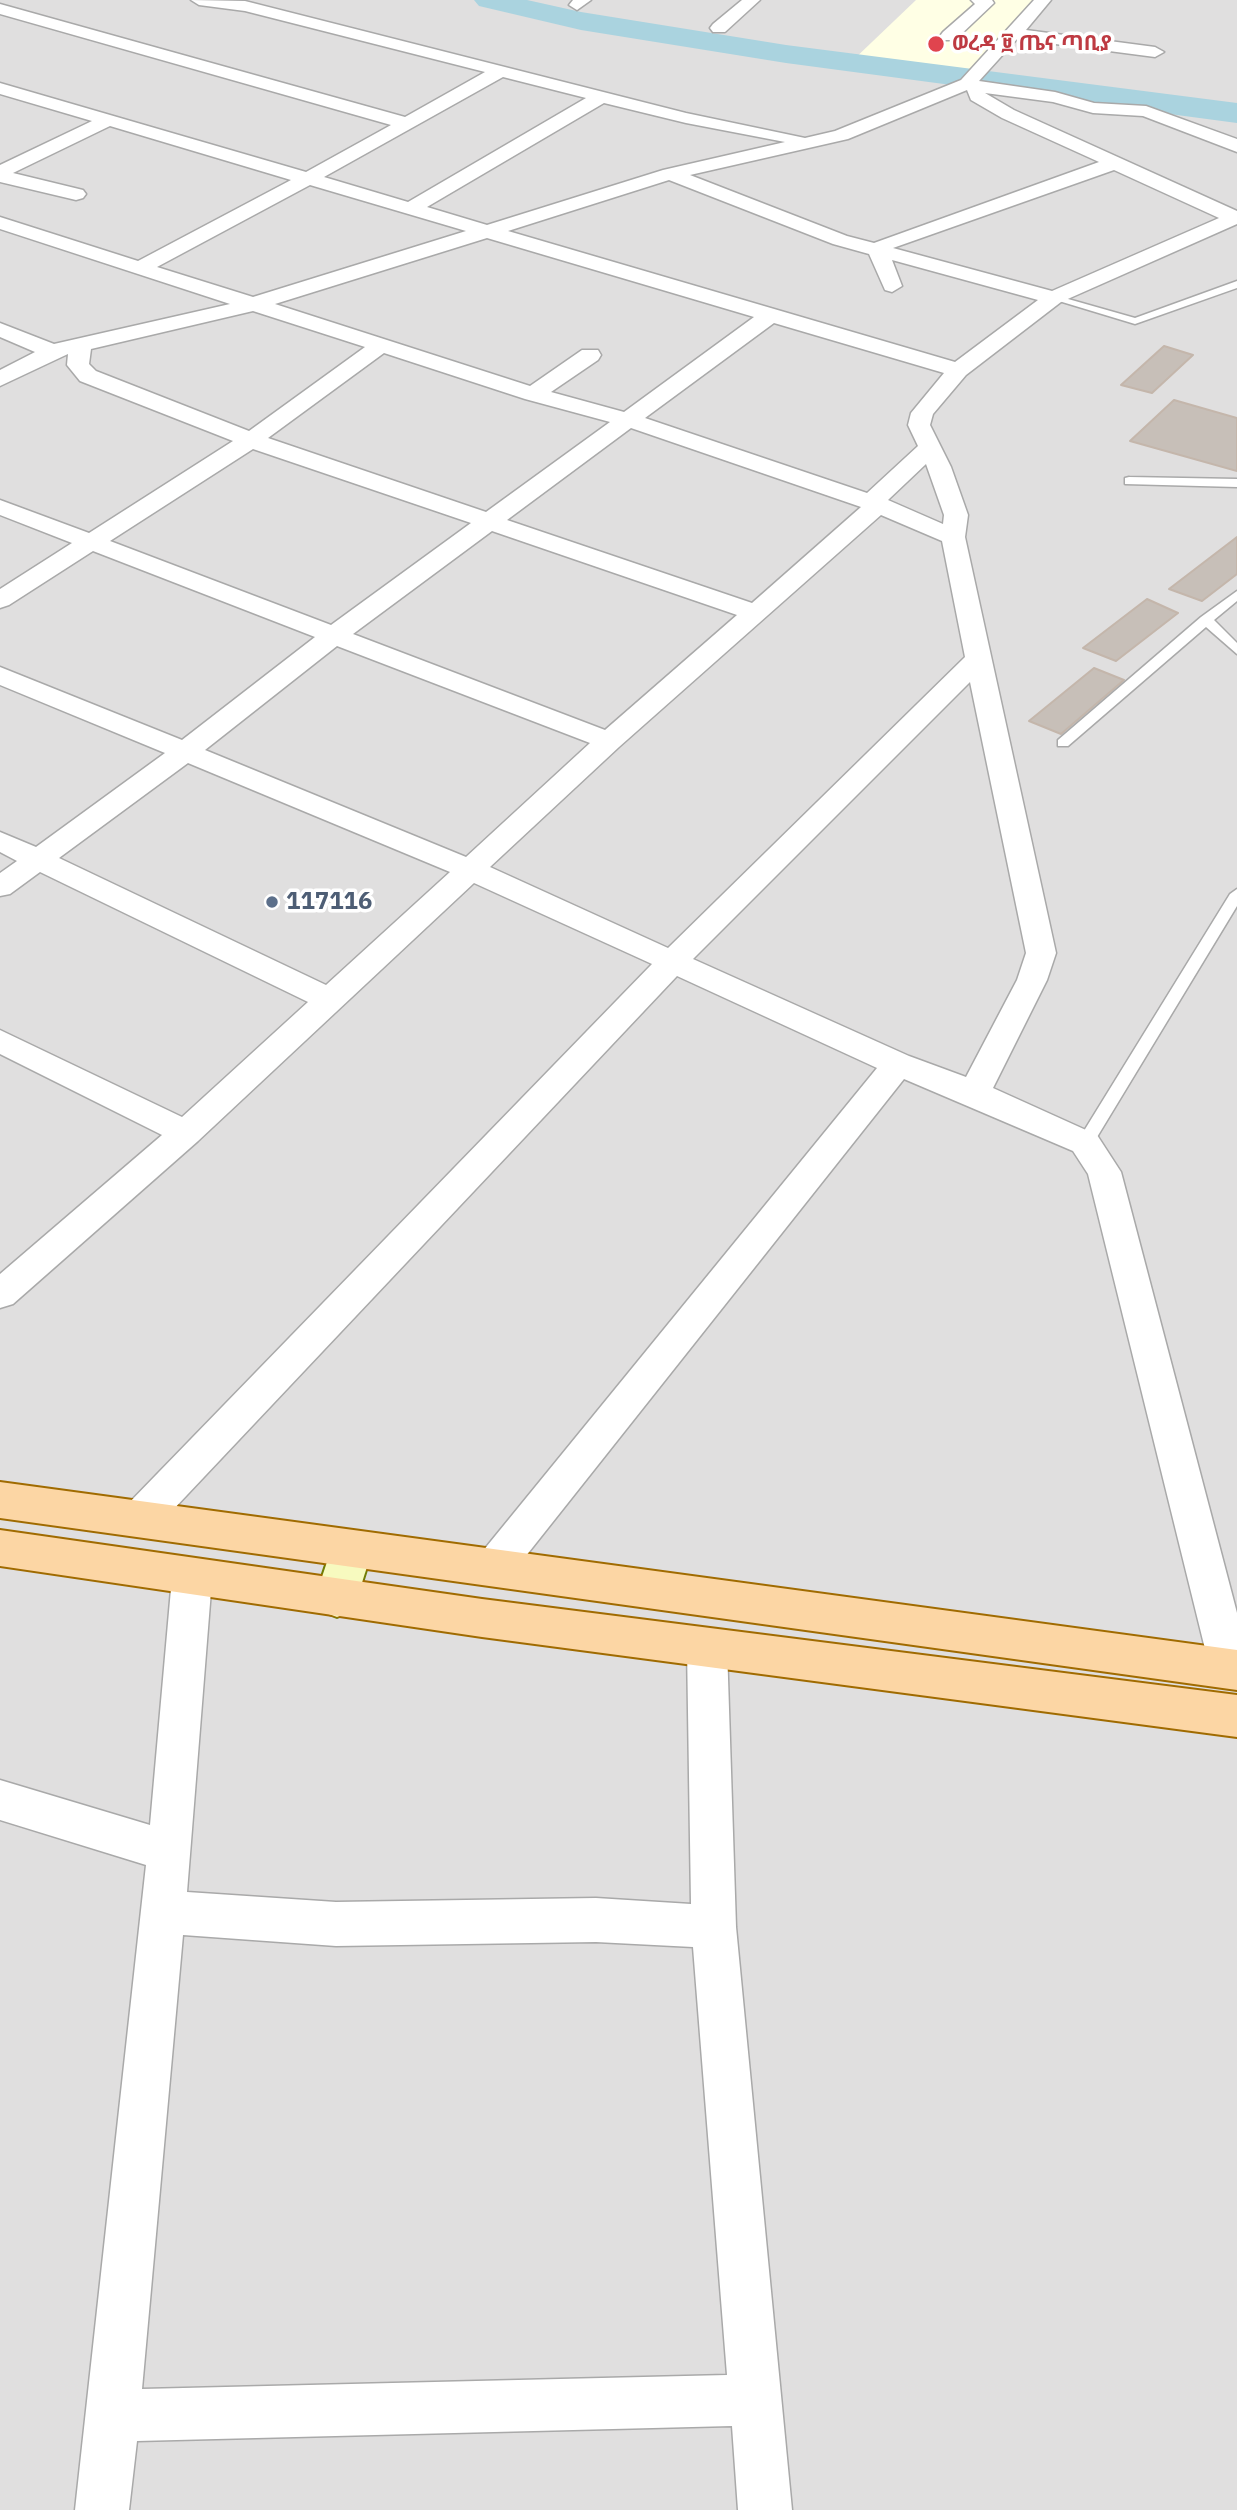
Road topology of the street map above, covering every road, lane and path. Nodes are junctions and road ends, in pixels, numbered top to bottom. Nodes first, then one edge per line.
1 (36, 0) edge
2 (199, 0) edge
3 (752, 0) edge
4 (979, 0) edge
5 (1043, 0) edge
6 (0, 3) edge
7 (0, 9) edge
8 (719, 28) dead end
9 (1013, 33) junction
10 (949, 36) dead end
11 (1155, 52) dead end
12 (499, 72) junction
13 (974, 80) junction
14 (0, 88) edge
15 (600, 97) junction
16 (109, 120) junction
17 (406, 122) junction
18 (749, 132) junction
19 (818, 142) junction
20 (1237, 146) edge
21 (753, 157) junction
22 (1112, 164) junction
23 (0, 174) edge
24 (670, 174) junction
25 (309, 178) junction
26 (76, 194) dead end
27 (410, 209) junction
28 (1237, 217) edge
29 (0, 223) edge
30 (487, 233) junction
31 (878, 251) junction
32 (141, 267) junction
33 (1237, 284) edge
34 (892, 286) dead end
35 (1054, 298) junction
36 (251, 305) junction
37 (772, 314) junction
38 (0, 329) edge
39 (80, 346) junction
40 (380, 346) junction
41 (52, 351) junction
42 (590, 355) dead end
43 (958, 370) junction
44 (0, 379) edge
45 (533, 394) junction
46 (630, 421) junction
47 (251, 440) junction
48 (928, 449) junction
49 (1129, 481) dead end
50 (1237, 483) edge
51 (875, 504) junction
52 (0, 508) edge
53 (488, 522) junction
54 (953, 537) junction
55 (95, 542) junction
56 (1237, 595) edge
57 (0, 600) edge
58 (754, 612) junction
59 (1206, 620) junction
60 (333, 636) junction
61 (1237, 650) edge
62 (978, 659) junction
63 (0, 675) edge
64 (609, 741) junction
65 (1063, 743) dead end
66 (187, 750) junction
67 (0, 841) edge
68 (38, 860) junction
69 (469, 869) junction
70 (0, 887) edge
71 (1237, 894) edge
72 (674, 960) junction
73 (331, 1000) junction
74 (0, 1041) edge
75 (898, 1064) junction
76 (974, 1093) junction
77 (186, 1133) junction
78 (1085, 1143) junction
79 (3, 1288) edge
80 (0, 1500) edge
81 (139, 1519) junction
82 (0, 1548) edge
83 (350, 1550) junction
84 (492, 1569) junction
85 (192, 1578) junction
86 (338, 1598) junction
87 (707, 1647) junction
88 (1234, 1669) edge
89 (1237, 1716) edge
90 (0, 1800) edge
91 (169, 1851) junction
92 (162, 1912) junction
93 (714, 1927) junction
94 (755, 2400) junction
95 (114, 2416) junction
96 (102, 2510) edge
97 (765, 2510) edge

1 - 6 street
2 - 12 street
3 - 8 street
4 - 10 street
5 - 9 street
7 - 17 street
9 - 11 street
9 - 13 street
12 - 15 street
12 - 17 street
13 - 19 street
13 - 20 street
13 - 22 street
14 - 16 street
15 - 18 street
15 - 27 street
16 - 23 street
16 - 25 street
17 - 25 street
18 - 19 street
18 - 21 street
19 - 21 street
21 - 24 street
22 - 28 street
22 - 31 street
23 - 26 street
24 - 30 street
24 - 31 street
25 - 27 street
25 - 32 street
27 - 30 street
28 - 35 street
29 - 32 street
30 - 36 street
30 - 37 street
31 - 34 street
31 - 35 street
32 - 36 street
33 - 35 lane
35 - 43 street
36 - 39 street
36 - 40 street
37 - 43 street
37 - 46 street
38 - 41 street
39 - 41 street
39 - 47 street
40 - 45 street
40 - 47 street
41 - 44 street
42 - 45 street
43 - 48 street
45 - 46 street
46 - 51 street
46 - 53 street
47 - 53 street
47 - 55 street
48 - 51 street
48 - 54 street
49 - 50 lane
51 - 54 street
51 - 58 street
52 - 55 street
53 - 58 street
53 - 60 street
54 - 62 street
55 - 57 street
55 - 60 street
56 - 59 lane
58 - 64 street
59 - 61 lane
59 - 65 lane
60 - 64 street
60 - 66 street
62 - 72 street
62 - 76 street
63 - 66 street
64 - 69 street
66 - 68 street
66 - 69 street
67 - 68 street
68 - 70 street
68 - 73 street
69 - 72 street
69 - 73 street
71 - 78 lane
72 - 75 street
72 - 81 street
73 - 77 street
74 - 77 street
75 - 76 street
75 - 84 street
76 - 78 street
77 - 79 street
78 - 88 street
80 - 81 main road
81 - 83 main road
82 - 85 main road
83 - 84 main road
83 - 86 main road
84 - 88 main road
85 - 86 main road
85 - 91 street
86 - 87 main road
87 - 89 main road
87 - 93 street
90 - 91 street
91 - 92 street
92 - 93 street
92 - 95 street
93 - 94 street
94 - 95 street
94 - 97 street
95 - 96 street

